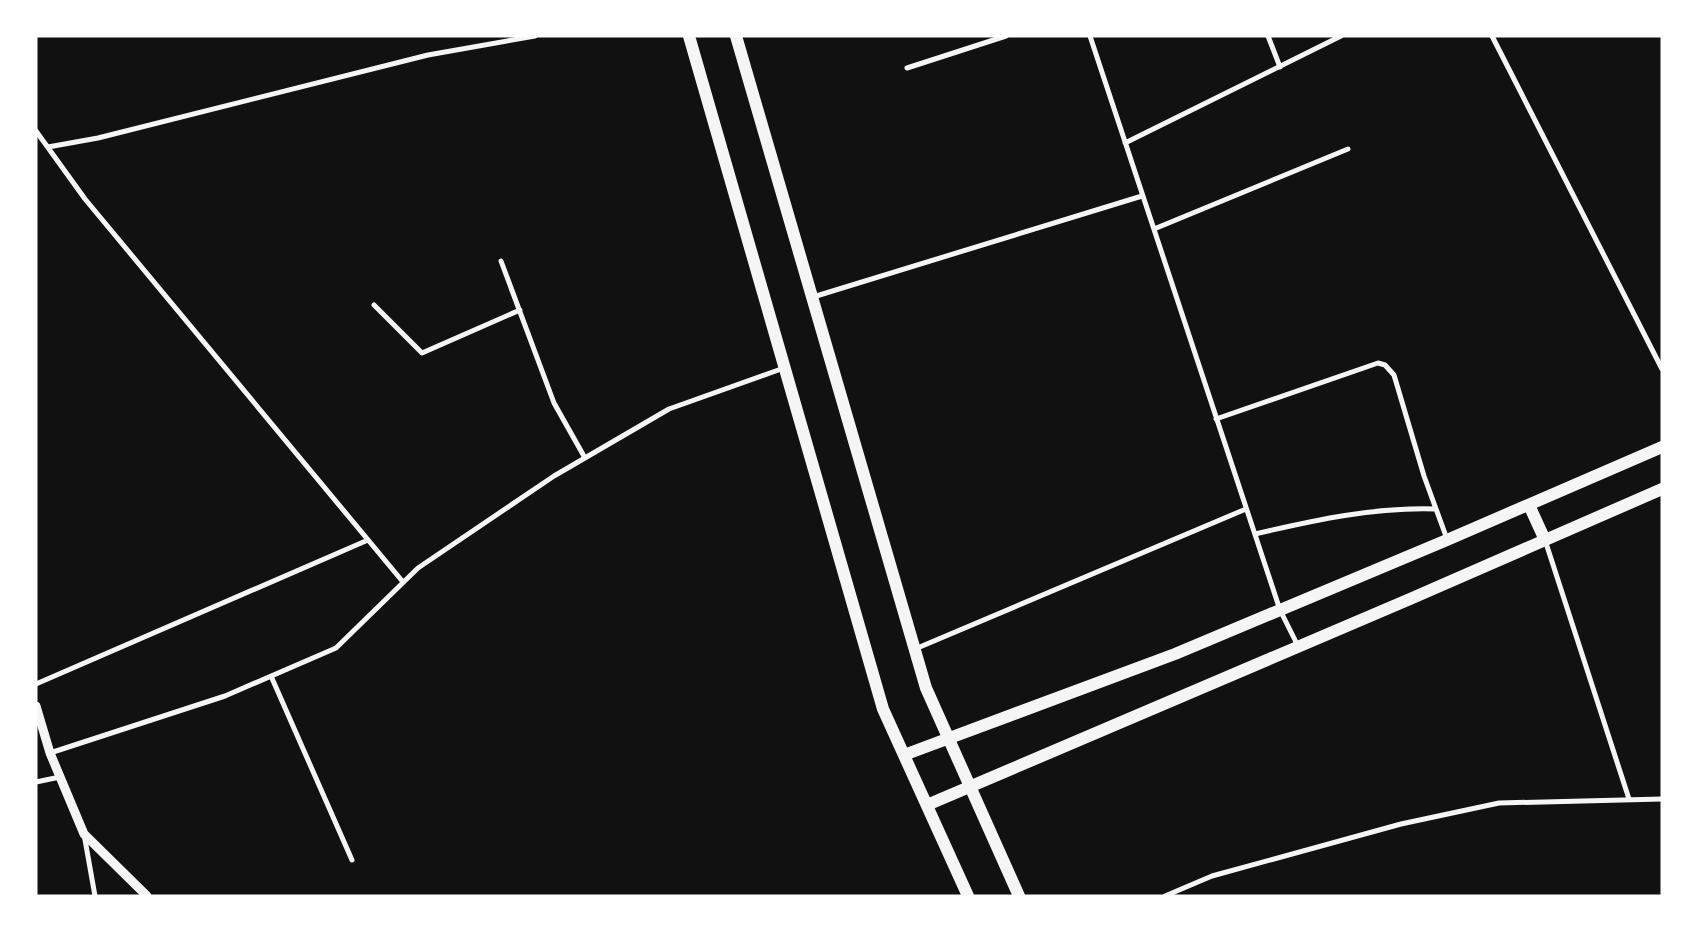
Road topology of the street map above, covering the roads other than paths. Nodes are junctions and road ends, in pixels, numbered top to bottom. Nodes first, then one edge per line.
1 (535, 36) edge
2 (689, 36) edge
3 (736, 36) edge
4 (1006, 36) edge
5 (1090, 36) edge
6 (1268, 36) edge
7 (1340, 36) edge
8 (1492, 36) edge
9 (1280, 67) junction
10 (907, 68) dead end
11 (36, 131) edge
12 (1125, 143) junction
13 (48, 147) junction
14 (1348, 149) dead end
15 (1142, 196) junction
16 (1154, 229) junction
17 (502, 261) dead end
18 (812, 297) junction
19 (374, 305) dead end
20 (520, 310) junction
21 (785, 368) junction
22 (1662, 369) edge
23 (1216, 418) junction
24 (1662, 447) edge
25 (585, 458) junction
26 (1662, 488) edge
27 (1529, 505) junction
28 (1246, 509) junction
29 (1436, 509) junction
30 (1255, 534) junction
31 (368, 540) junction
32 (1447, 540) junction
33 (1545, 540) junction
34 (403, 582) junction
35 (1280, 610) junction
36 (1298, 646) junction
37 (915, 649) junction
38 (271, 676) junction
39 (36, 684) edge
40 (36, 706) edge
41 (949, 738) junction
42 (50, 753) junction
43 (904, 756) junction
44 (61, 777) junction
45 (36, 782) edge
46 (970, 786) junction
47 (1662, 799) edge
48 (1629, 800) junction
49 (926, 805) junction
50 (84, 834) junction
51 (352, 860) dead end
52 (94, 896) edge
53 (147, 896) edge
54 (968, 896) edge
55 (1019, 896) edge
56 (1165, 896) edge

1 - 13 street
2 - 21 main road
3 - 18 main road
4 - 10 street
5 - 12 street
6 - 9 street
7 - 9 street
8 - 22 street
9 - 12 street
11 - 13 street
12 - 15 street
13 - 31 street
14 - 16 street
15 - 16 street
15 - 18 street
16 - 23 street
17 - 20 street
18 - 37 main road
19 - 20 street
20 - 25 street
21 - 25 street
21 - 43 main road
23 - 28 street
23 - 29 street
24 - 27 main road
25 - 34 street
26 - 33 main road
27 - 32 main road
27 - 33 main road
28 - 30 street
28 - 37 street
29 - 30 street
29 - 32 street
30 - 35 street
31 - 34 street
31 - 39 street
32 - 35 main road
33 - 36 main road
33 - 48 street
34 - 38 street
35 - 36 street
35 - 41 main road
36 - 46 main road
37 - 41 main road
38 - 42 street
38 - 51 street
40 - 42 street
41 - 43 main road
41 - 46 main road
42 - 44 street
43 - 49 main road
44 - 45 street
44 - 50 street
46 - 49 main road
46 - 55 main road
47 - 48 street
48 - 56 street
49 - 54 main road
50 - 52 street
50 - 53 street

